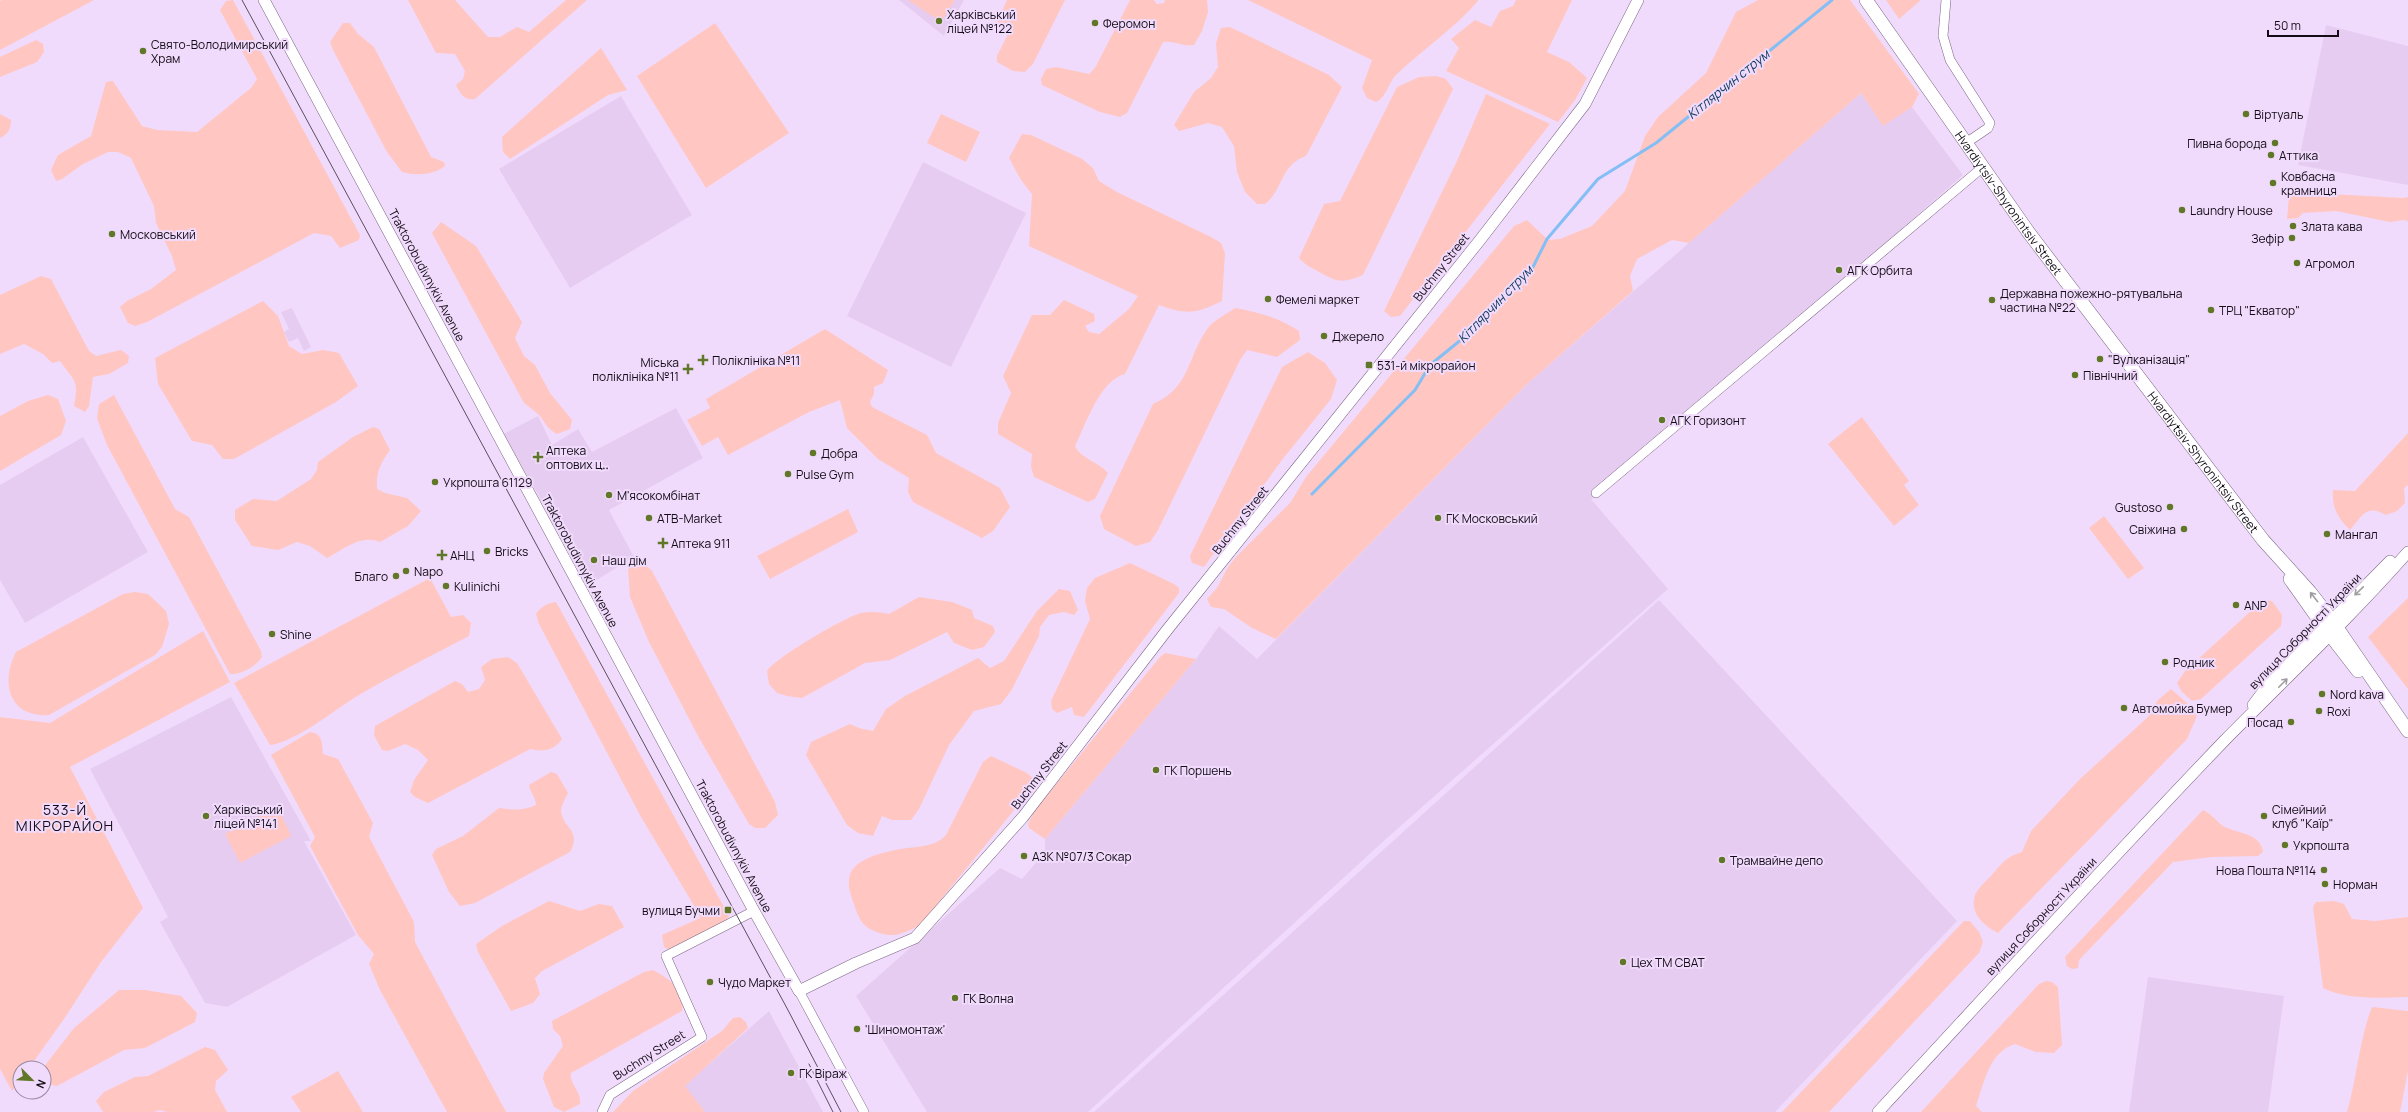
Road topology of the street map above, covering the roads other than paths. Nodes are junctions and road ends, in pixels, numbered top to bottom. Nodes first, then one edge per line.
1 (264, 0) edge
2 (1638, 0) edge
3 (1866, 0) edge
4 (1946, 0) edge
5 (1966, 143) junction
6 (1983, 167) junction
7 (1596, 493) dead end
8 (2408, 545) edge
9 (2408, 552) edge
10 (2331, 628) junction
11 (2408, 731) edge
12 (2408, 734) edge
13 (754, 911) junction
14 (799, 991) junction
15 (602, 1112) edge
16 (864, 1112) edge
17 (1878, 1112) edge

1 - 13 street, Traktorobudivnykiv Avenue
2 - 14 street, Buchmy Street
3 - 5 main road, Hvardiytsiv-Shyronintsiv Street
4 - 5 street
5 - 6 main road, Hvardiytsiv-Shyronintsiv Street
6 - 7 street
6 - 10 main road, Hvardiytsiv-Shyronintsiv Street
8 -> 10 street, вулиця Соборності України
9 - 10 street, вулиця Соборності України
10 - 11 main road, Hvardiytsiv-Shyronintsiv Street
10 - 12 main road, Hvardiytsiv-Shyronintsiv Street
10 - 17 street, вулиця Соборності України
13 - 14 street, Traktorobudivnykiv Avenue
13 - 15 street, Buchmy Street
14 - 16 street, Traktorobudivnykiv Avenue

